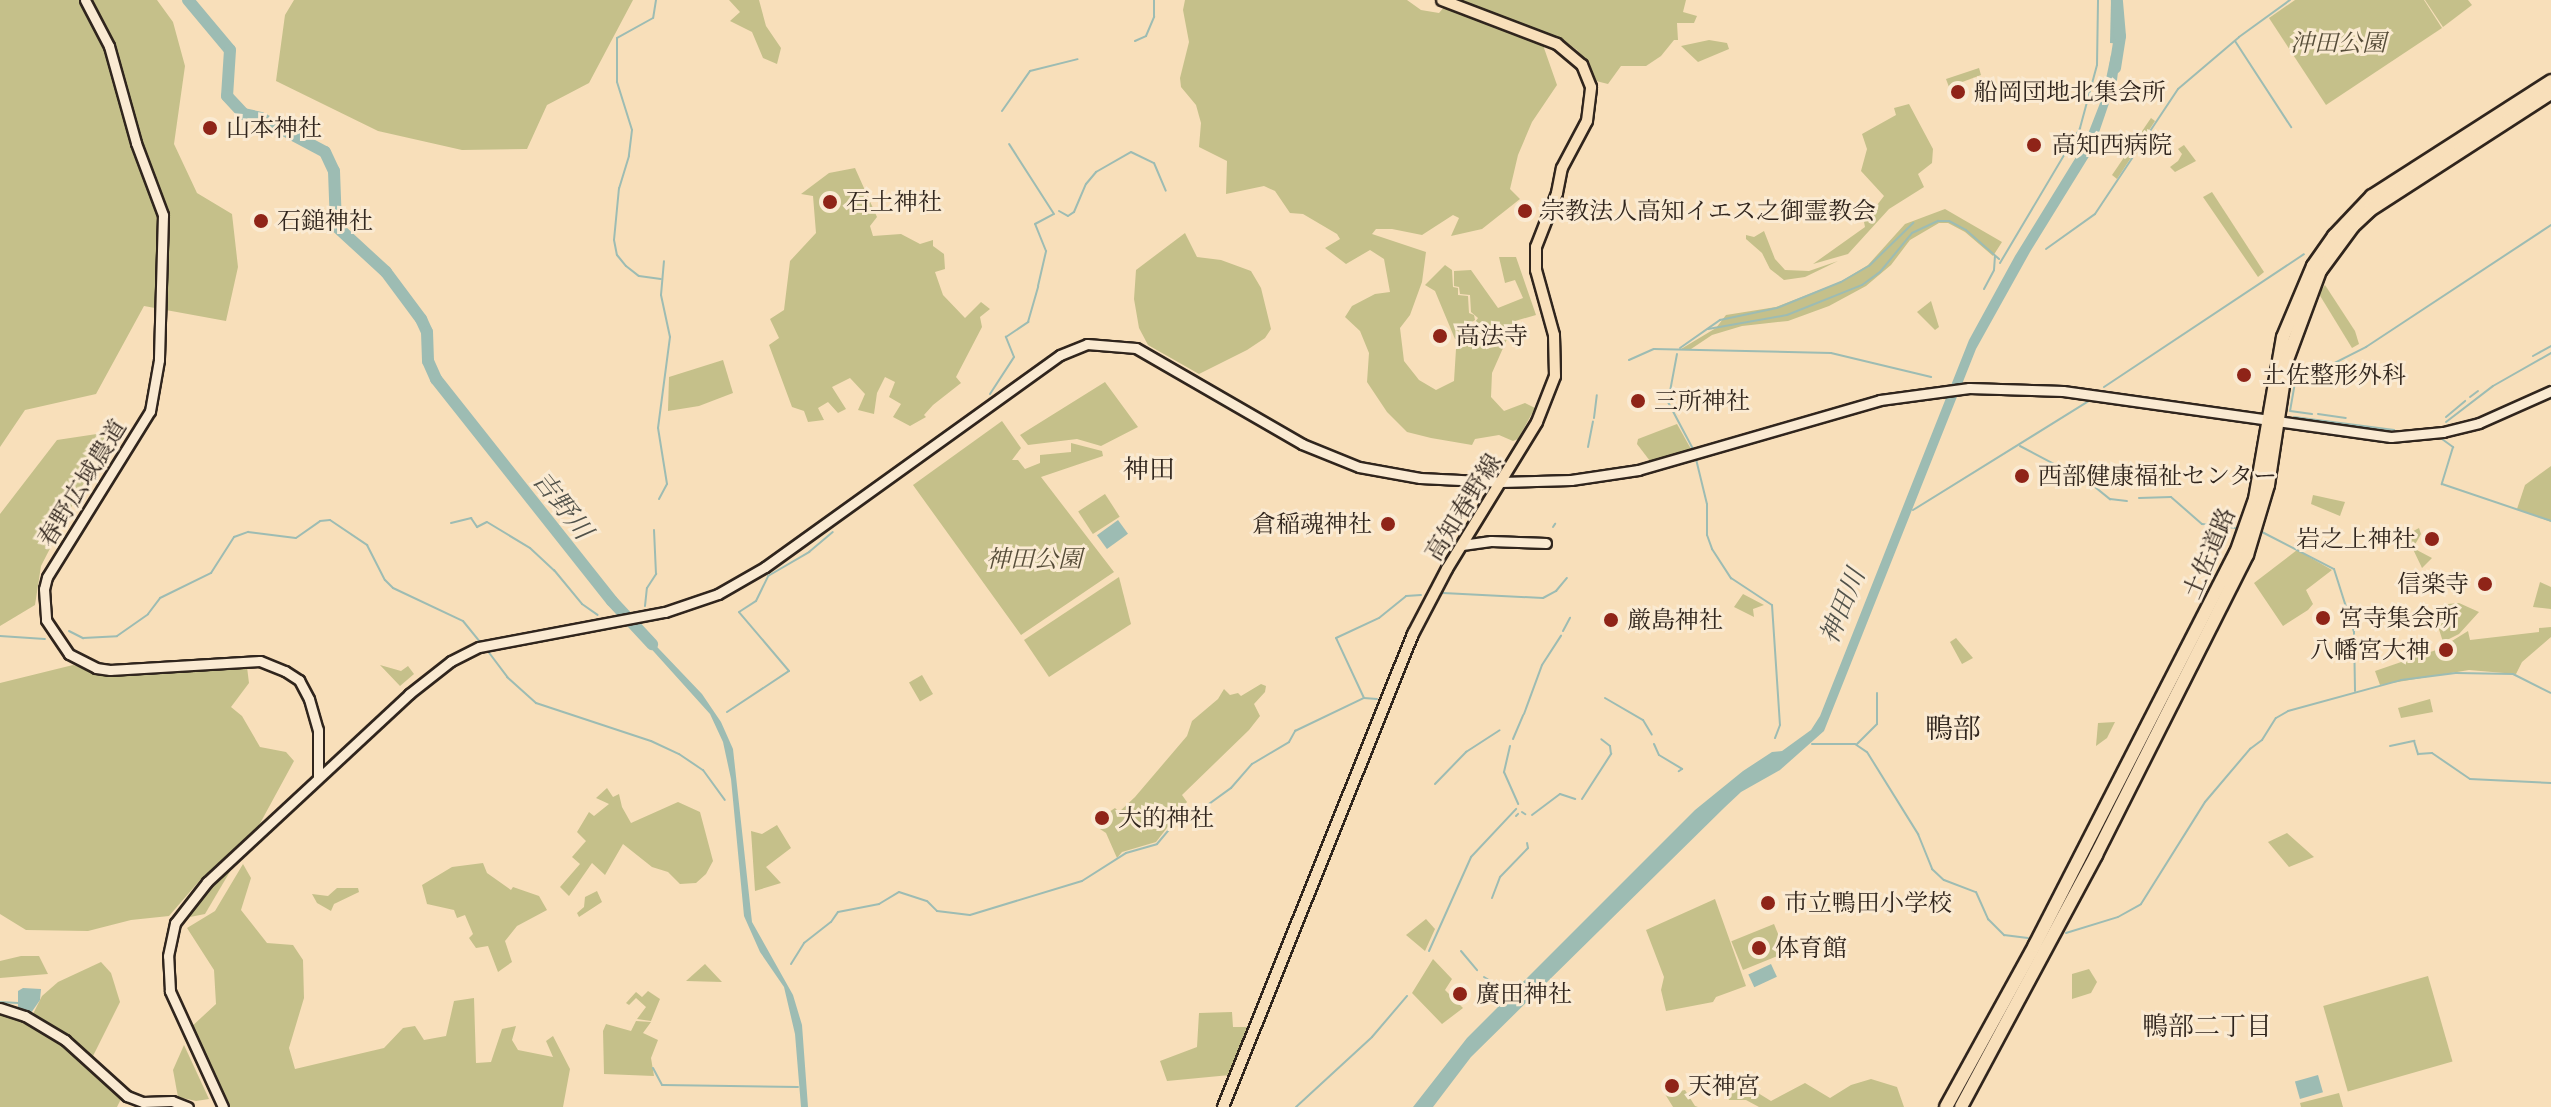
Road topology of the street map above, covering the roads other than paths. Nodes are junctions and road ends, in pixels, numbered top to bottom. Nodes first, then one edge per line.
1 (85, 0) edge
2 (1442, 0) edge
3 (2551, 81) edge
4 (2551, 93) edge
5 (2551, 391) edge
6 (2273, 420) junction
7 (1501, 482) junction
8 (1546, 543) dead end
9 (1462, 545) junction
10 (318, 778) junction
11 (0, 1008) edge
12 (188, 1107) edge
13 (223, 1107) edge
14 (1223, 1107) edge
15 (1946, 1107) edge
16 (1961, 1107) edge

1 - 10 street, 春野広域農道
2 - 7 main road, 高知春野線
3 - 6 highway, 土佐道路
4 - 6 highway, 土佐道路
5 - 6 street
6 - 7 street
6 - 15 highway, 土佐道路
6 - 16 highway, 土佐道路
7 - 9 main road, 高知春野線
7 - 10 street
8 - 9 street
9 - 14 main road, 高知春野線
10 - 13 street
11 - 12 street

